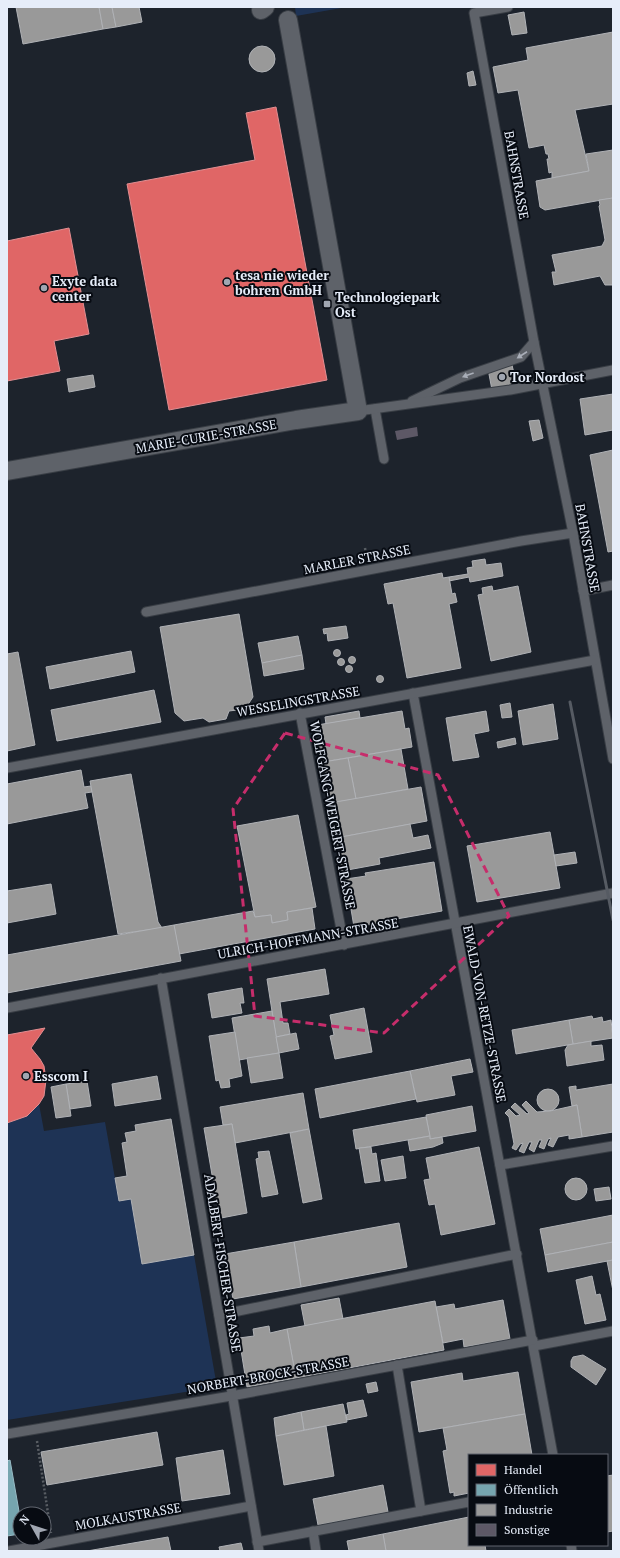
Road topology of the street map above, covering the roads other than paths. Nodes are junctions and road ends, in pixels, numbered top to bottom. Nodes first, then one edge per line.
1 (508, 7) edge
2 (288, 20) dead end
3 (534, 342) junction
4 (613, 370) edge
5 (542, 384) junction
6 (405, 405) junction
7 (367, 410) junction
8 (384, 459) dead end
9 (7, 471) edge
10 (573, 533) junction
11 (613, 585) edge
12 (583, 591) junction
13 (146, 612) dead end
14 (595, 660) junction
15 (413, 693) junction
16 (300, 713) junction
17 (613, 759) edge
18 (7, 768) edge
19 (613, 893) edge
20 (455, 924) junction
21 (344, 945) junction
22 (161, 978) junction
23 (7, 1008) edge
24 (613, 1146) edge
25 (500, 1165) junction
26 (517, 1254) junction
27 (219, 1315) junction
28 (613, 1331) edge
29 (533, 1343) junction
30 (397, 1365) junction
31 (231, 1396) junction
32 (7, 1434) edge
33 (553, 1454) edge
34 (468, 1502) edge
35 (251, 1506) junction
36 (421, 1511) junction
37 (313, 1532) junction
38 (258, 1546) edge
39 (9, 1551) edge
40 (316, 1551) edge

1 - 3 lane, BAHNSTRASSE
2 - 7 street
3 - 5 lane, BAHNSTRASSE
3 -> 6 lane
4 - 5 lane
5 - 6 lane, MARIE-CURIE-STRASSE
5 - 10 lane, BAHNSTRASSE
6 - 7 lane, MARIE-CURIE-STRASSE
7 - 8 lane
7 - 9 street, MARIE-CURIE-STRASSE
10 - 12 lane, BAHNSTRASSE
10 - 13 lane, MARLER STRASSE
11 - 12 lane
12 - 14 lane, BAHNSTRASSE
14 - 15 lane, WESSELINGSTRASSE
14 - 17 lane, BAHNSTRASSE
15 - 16 lane, WESSELINGSTRASSE
15 - 20 lane, EWALD-VON-RETZE-STRASSE
16 - 18 lane, WESSELINGSTRASSE
16 - 21 lane, WOLFGANG-WEIGERT-STRASSE
19 - 20 lane, ULRICH-HOFFMANN-STRASSE
20 - 21 lane, ULRICH-HOFFMANN-STRASSE
20 - 25 lane, EWALD-VON-RETZE-STRASSE
21 - 22 lane, ULRICH-HOFFMANN-STRASSE
22 - 23 lane, ULRICH-HOFFMANN-STRASSE
22 - 27 lane, ADALBERT-FISCHER-STRASSE
24 - 25 lane
25 - 26 lane, EWALD-VON-RETZE-STRASSE
26 - 27 lane
26 - 29 lane, EWALD-VON-RETZE-STRASSE
27 - 31 lane, ADALBERT-FISCHER-STRASSE
28 - 29 lane, NORBERT-BROCK-STRASSE
29 - 30 lane, NORBERT-BROCK-STRASSE
29 - 33 lane, EWALD-VON-RETZE-STRASSE
30 - 31 lane, NORBERT-BROCK-STRASSE
30 - 36 lane
31 - 32 lane, NORBERT-BROCK-STRASSE
31 - 35 lane, ADALBERT-FISCHER-STRASSE
34 - 36 lane
35 - 38 lane, ADALBERT-FISCHER-STRASSE
35 - 39 lane, MOLKAUSTRASSE
36 - 37 lane
37 - 38 lane
37 - 40 lane

